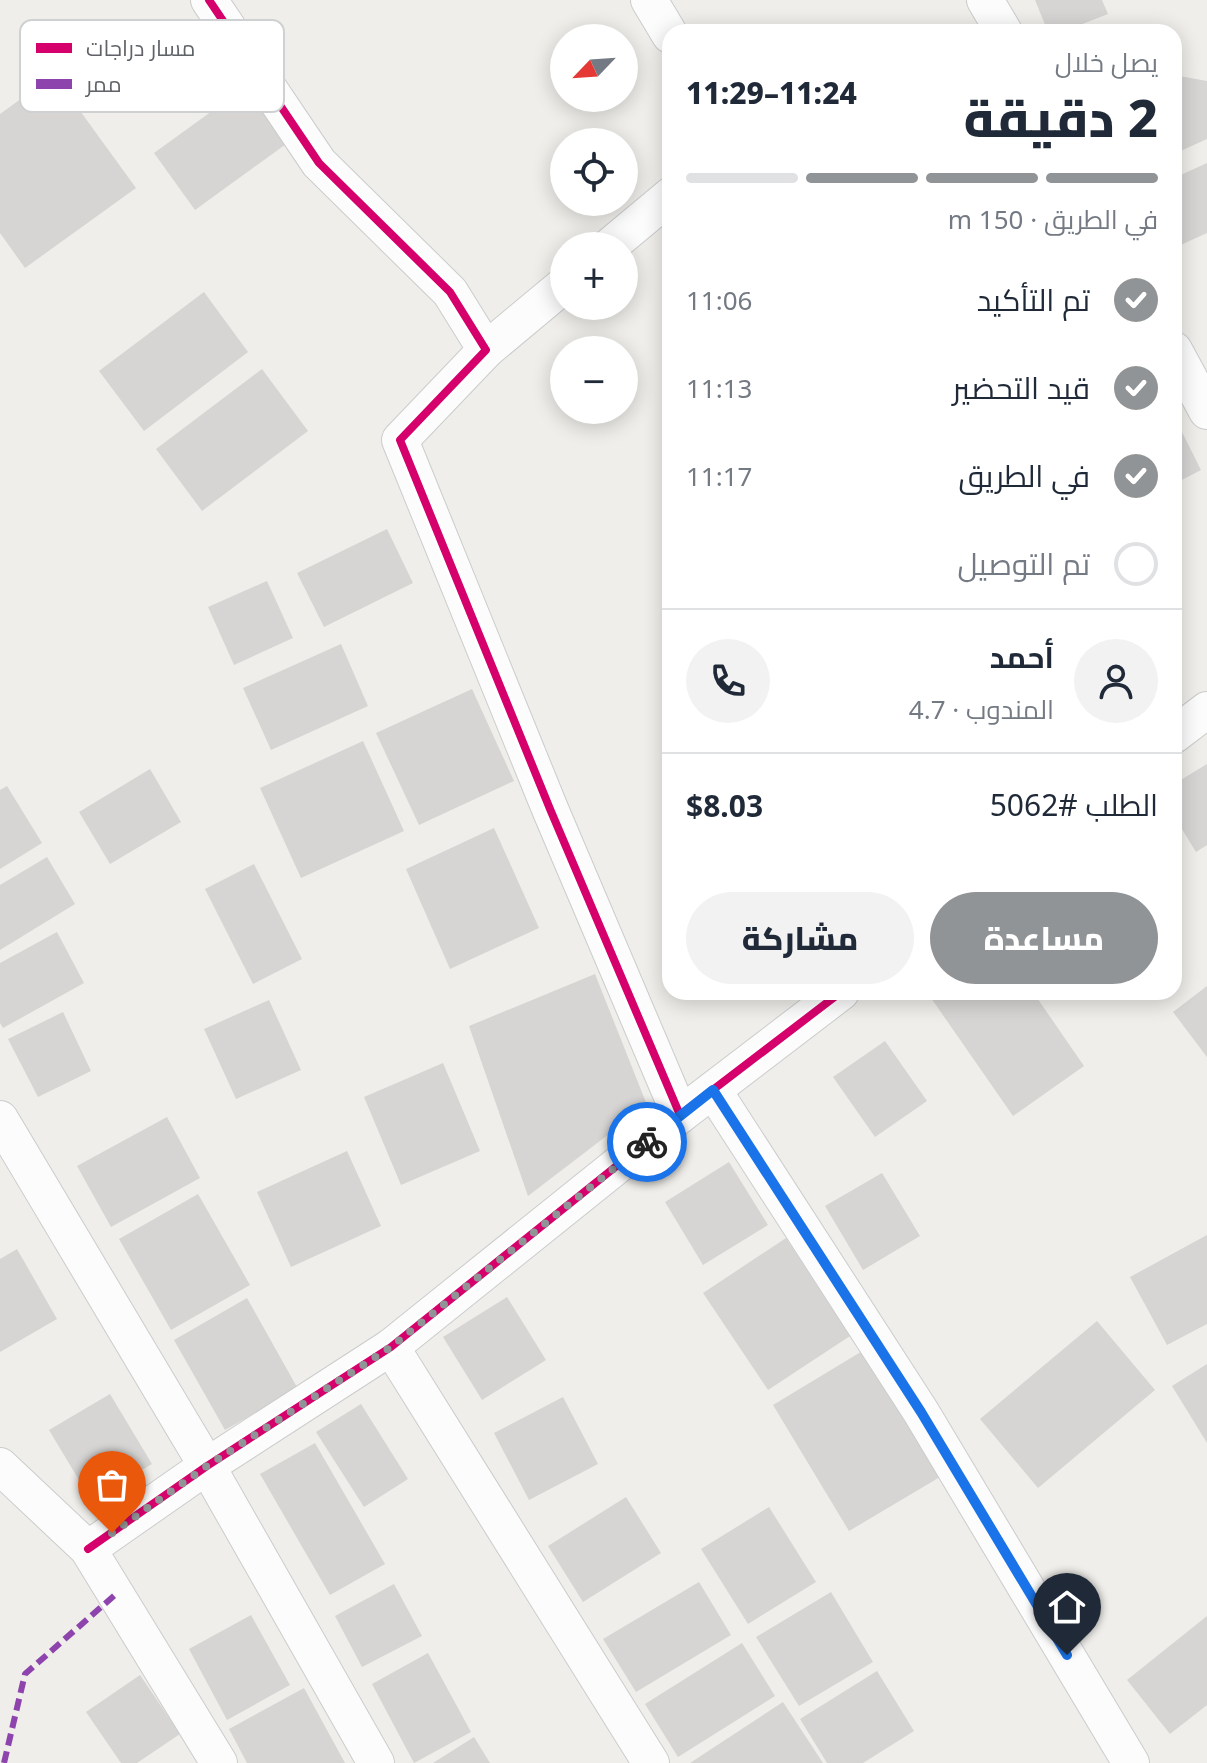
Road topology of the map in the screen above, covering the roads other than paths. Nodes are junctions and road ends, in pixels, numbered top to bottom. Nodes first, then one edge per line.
1 (209, 0) edge
2 (649, 0) edge
3 (985, 0) edge
4 (222, 20) edge
5 (663, 24) edge
6 (999, 24) edge
7 (284, 111) edge
8 (662, 203) edge
9 (627, 232) edge
10 (550, 297) edge
11 (486, 350) junction
12 (1182, 365) edge
13 (1207, 411) edge
14 (1207, 710) edge
15 (1182, 729) edge
16 (831, 1000) edge
17 (713, 1090) junction
18 (680, 1115) junction
19 (0, 1119) edge
20 (391, 1347) junction
21 (0, 1466) edge
22 (207, 1466) junction
23 (88, 1549) junction
24 (219, 1763) edge
25 (376, 1763) edge
26 (651, 1763) edge
27 (1131, 1763) edge

1 - 4 street
2 - 5 street
3 - 6 street
7 - 11 street
8 - 9 street
10 - 11 street
11 - 18 street
12 - 13 street
14 - 15 street
16 - 17 street
17 - 18 street
17 - 27 street
18 - 20 street
19 - 22 street
20 - 22 street
20 - 26 street
21 - 23 street
22 - 23 street
22 - 25 street
23 - 24 street

